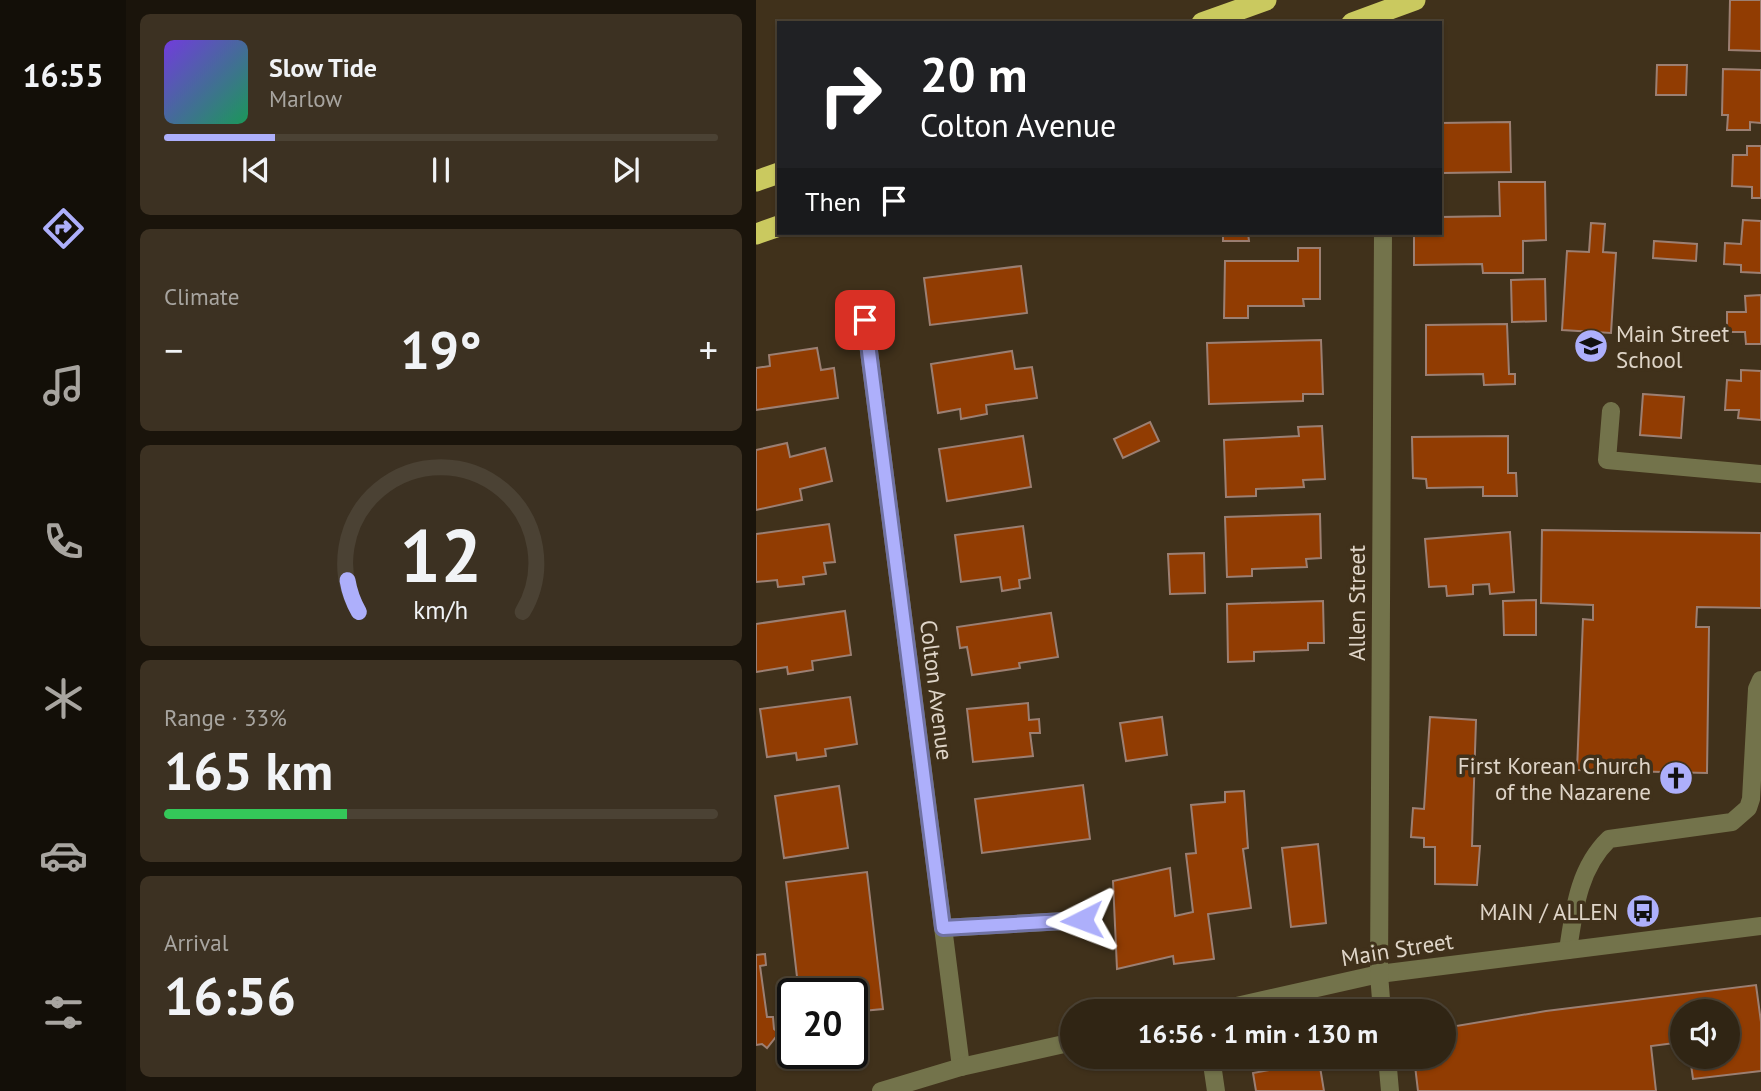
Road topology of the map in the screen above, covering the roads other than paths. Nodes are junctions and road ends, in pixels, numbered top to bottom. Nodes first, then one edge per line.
1 (1266, 0) edge
2 (1415, 0) edge
3 (1208, 21) edge
4 (1357, 21) edge
5 (777, 174) edge
6 (756, 181) edge
7 (777, 227) edge
8 (756, 233) edge
9 (1383, 235) edge
10 (865, 320) dead end
11 (1611, 411) dead end
12 (1761, 474) edge
13 (1761, 680) edge
14 (1082, 920) dead end
15 (1761, 926) edge
16 (943, 928) junction
17 (1569, 950) junction
18 (1379, 974) junction
19 (1268, 999) edge
20 (1381, 999) edge
21 (1060, 1045) edge
22 (961, 1067) junction
23 (1213, 1069) edge
24 (1388, 1069) edge
25 (936, 1084) edge
26 (881, 1091) edge
27 (1216, 1091) edge
28 (1390, 1091) edge

1 - 3 highway
2 - 4 highway
5 - 6 highway
7 - 8 highway
9 - 18 street, Allen Street
10 - 16 street, Colton Avenue
11 - 12 street
13 - 17 street
14 - 16 street
15 - 17 street, Main Street
16 - 22 street, Colton Avenue
17 - 18 street, Main Street
18 - 19 street, Main Street
18 - 20 street, Allen Street
21 - 22 street
22 - 25 street
23 - 27 street
24 - 28 street
25 - 26 street

